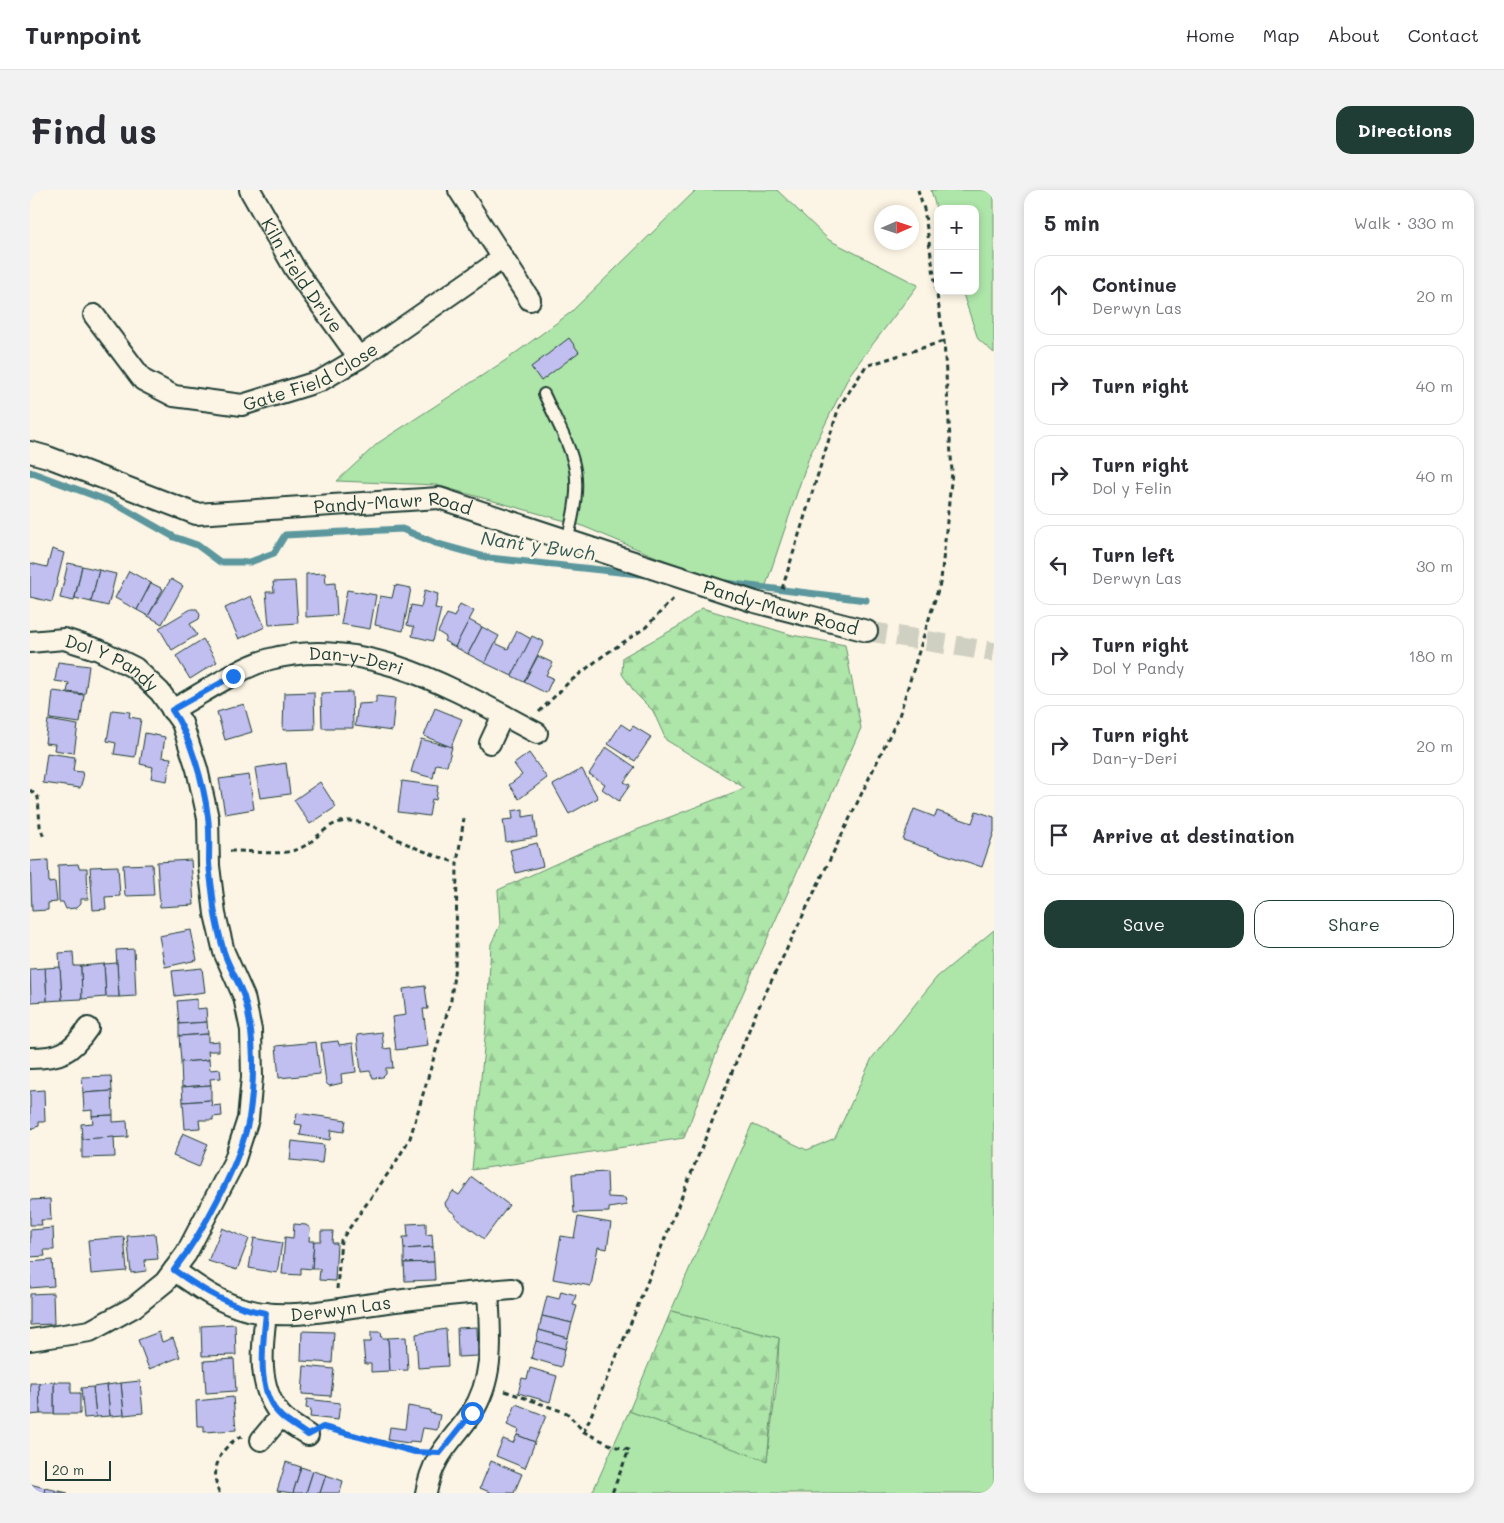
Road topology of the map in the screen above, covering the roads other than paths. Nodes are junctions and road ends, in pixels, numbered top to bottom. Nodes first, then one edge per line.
1 (250, 190) edge
2 (459, 190) edge
3 (502, 258) junction
4 (530, 300) dead end
5 (94, 315) dead end
6 (360, 358) junction
7 (544, 394) dead end
8 (30, 452) edge
9 (568, 540) junction
10 (867, 631) tunnel mouth
11 (30, 642) edge
12 (172, 710) junction
13 (503, 715) junction
14 (531, 730) road end
15 (490, 743) dead end
16 (88, 1028) dead end
17 (30, 1058) edge
18 (174, 1270) junction
19 (512, 1288) dead end
20 (488, 1291) junction
21 (266, 1313) junction
22 (30, 1340) edge
23 (281, 1416) junction
24 (308, 1435) road end
25 (264, 1437) road end
26 (426, 1493) edge

1 - 6 street, Kiln Field Drive
2 - 3 street
3 - 4 street
3 - 6 street, Gate Field Close
5 - 6 street, Gate Field Close
7 - 9 lane
8 - 9 street, Pandy-Mawr Road
9 - 10 street, Pandy-Mawr Road
11 - 12 street, Dol Y Pandy
12 - 13 street, Dan-y-Deri
12 - 18 street, Dol Y Pandy
13 - 14 street, Dan-y-Deri
13 - 15 street
16 - 17 street
18 - 21 street, Derwyn Las
18 - 22 street, Dol Y Pandy
19 - 20 street, Derwyn Las
20 - 21 street, Derwyn Las
20 - 26 street
21 - 23 street
23 - 24 street
23 - 25 street

